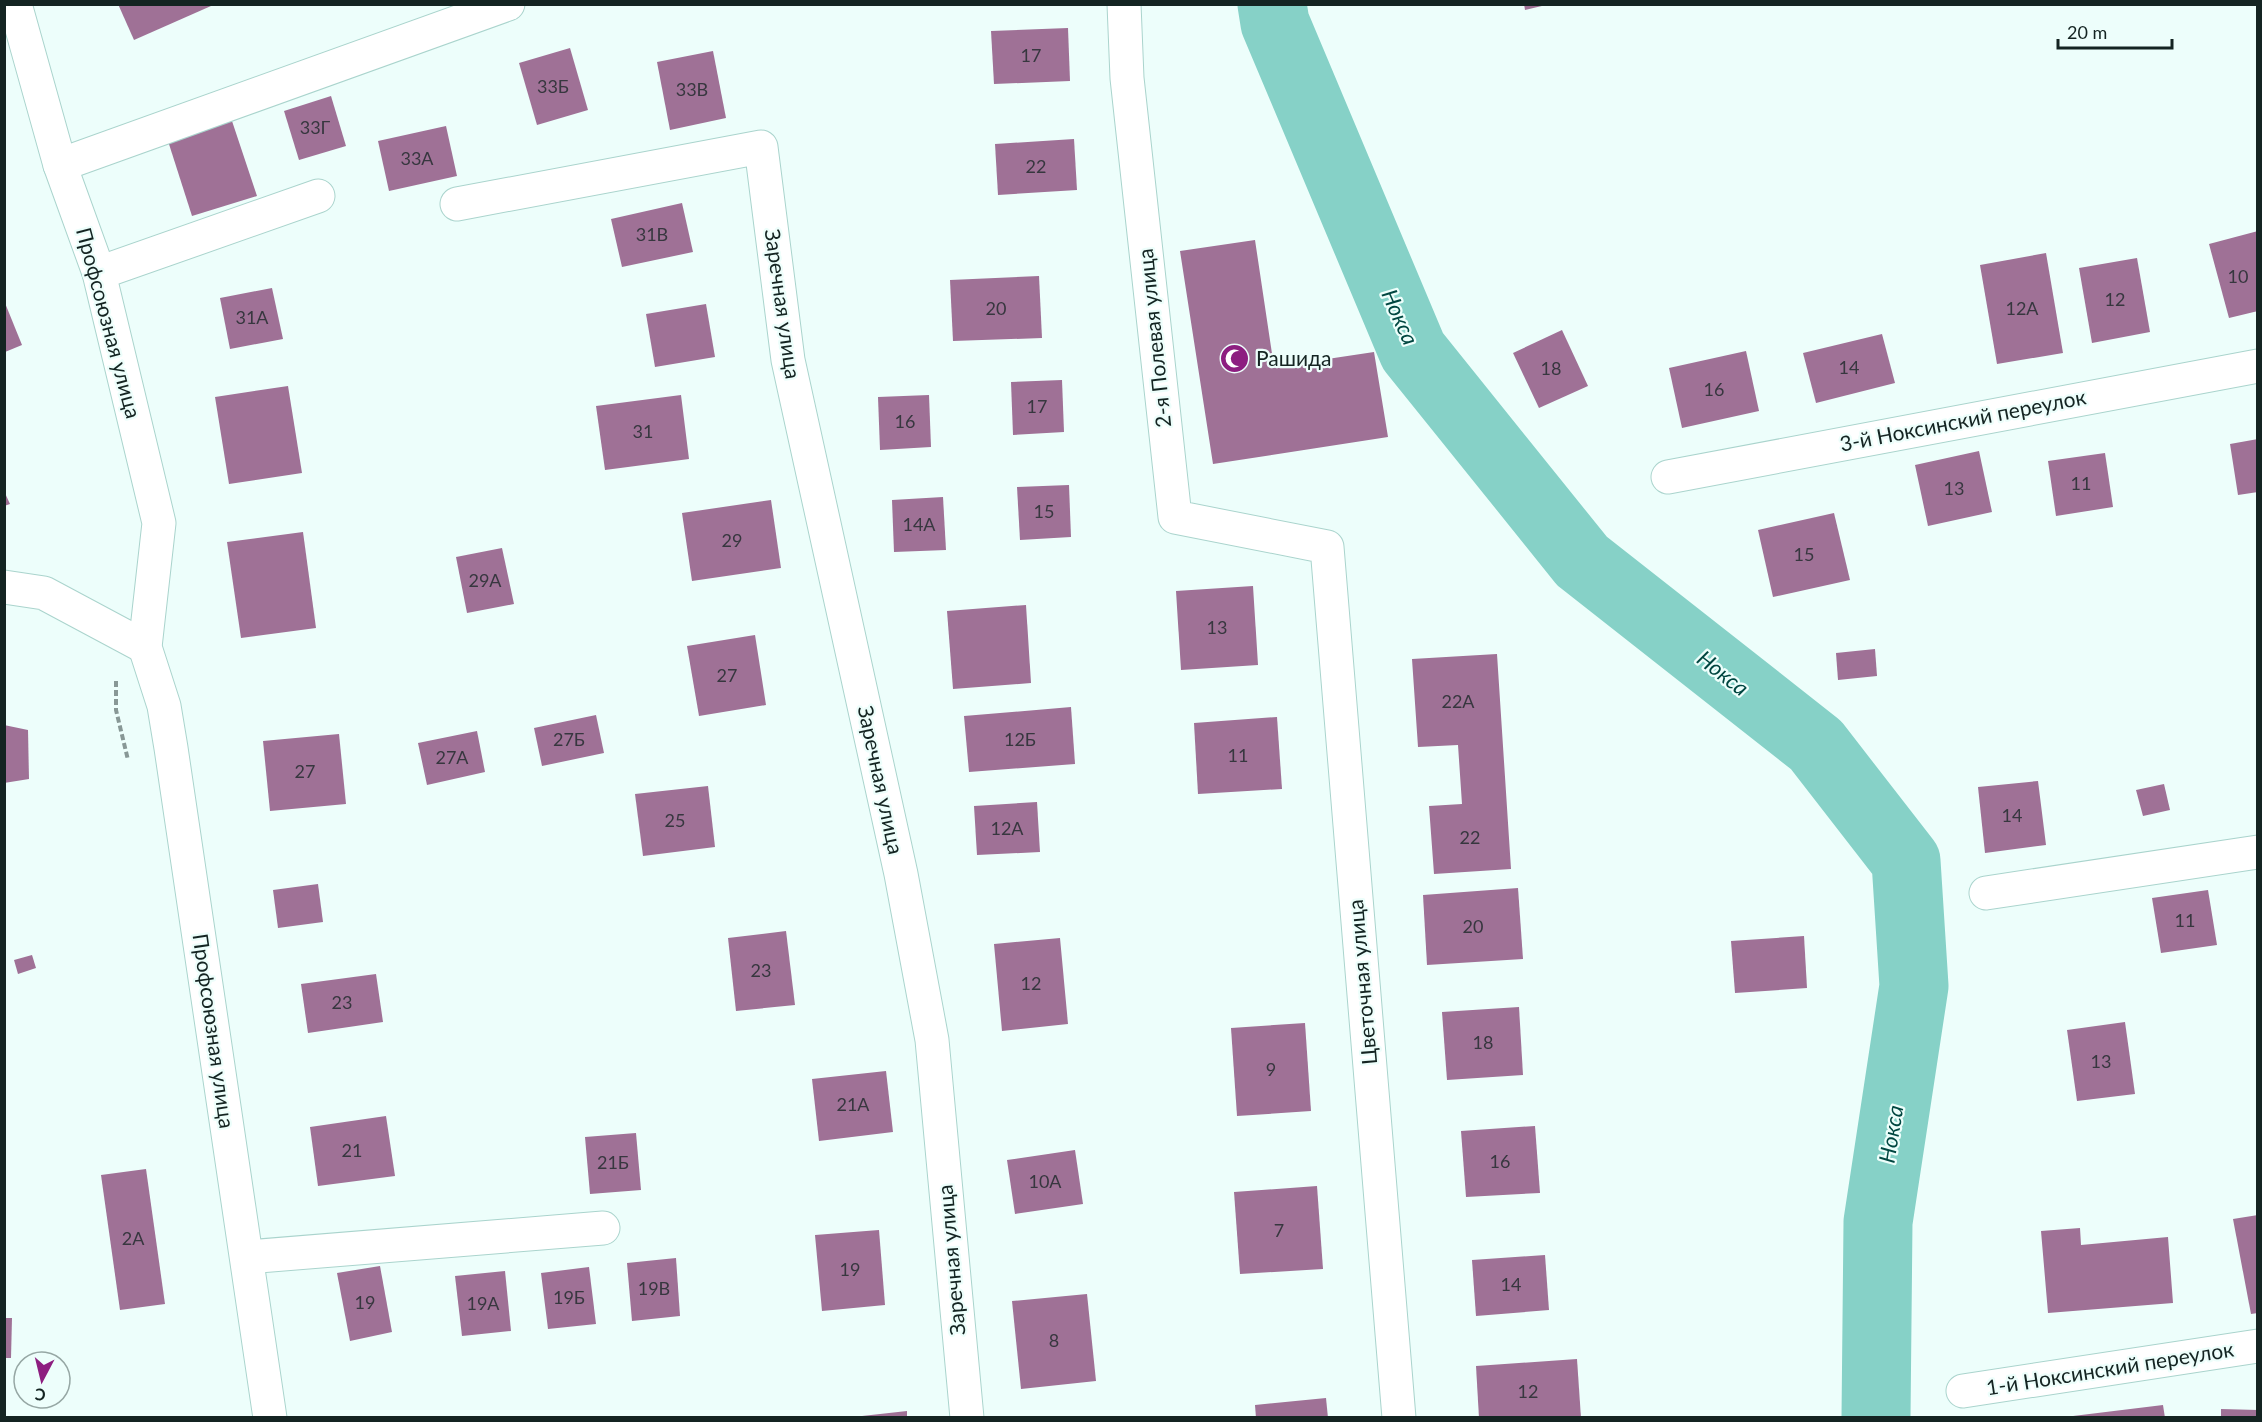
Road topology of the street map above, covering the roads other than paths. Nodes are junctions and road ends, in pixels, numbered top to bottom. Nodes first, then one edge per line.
1 (15, 4) edge
2 (508, 4) edge
3 (1124, 4) edge
4 (60, 165) junction
5 (318, 196) dead end
6 (457, 204) dead end
7 (99, 273) junction
8 (2258, 366) edge
9 (1668, 477) dead end
10 (1327, 547) joint
11 (4, 587) edge
12 (145, 647) junction
13 (2258, 852) edge
14 (1986, 892) dead end
15 (603, 1228) dead end
16 (247, 1257) junction
17 (2258, 1346) edge
18 (1963, 1392) dead end
19 (270, 1418) edge
20 (967, 1418) edge
21 (1399, 1418) edge

1 - 4 street, Профсоюзная улица
2 - 4 street
3 - 10 street, 2-я Полевая улица
4 - 7 street, Профсоюзная улица
5 - 7 street
6 - 20 street, Заречная улица
7 - 12 street, Профсоюзная улица
8 - 9 street, 3-й Ноксинский переулок
10 - 21 street, Цветочная улица
11 - 12 street
12 - 16 street, Профсоюзная улица
13 - 14 street
15 - 16 street
16 - 19 street, Профсоюзная улица
17 - 18 street, 1-й Ноксинский переулок

